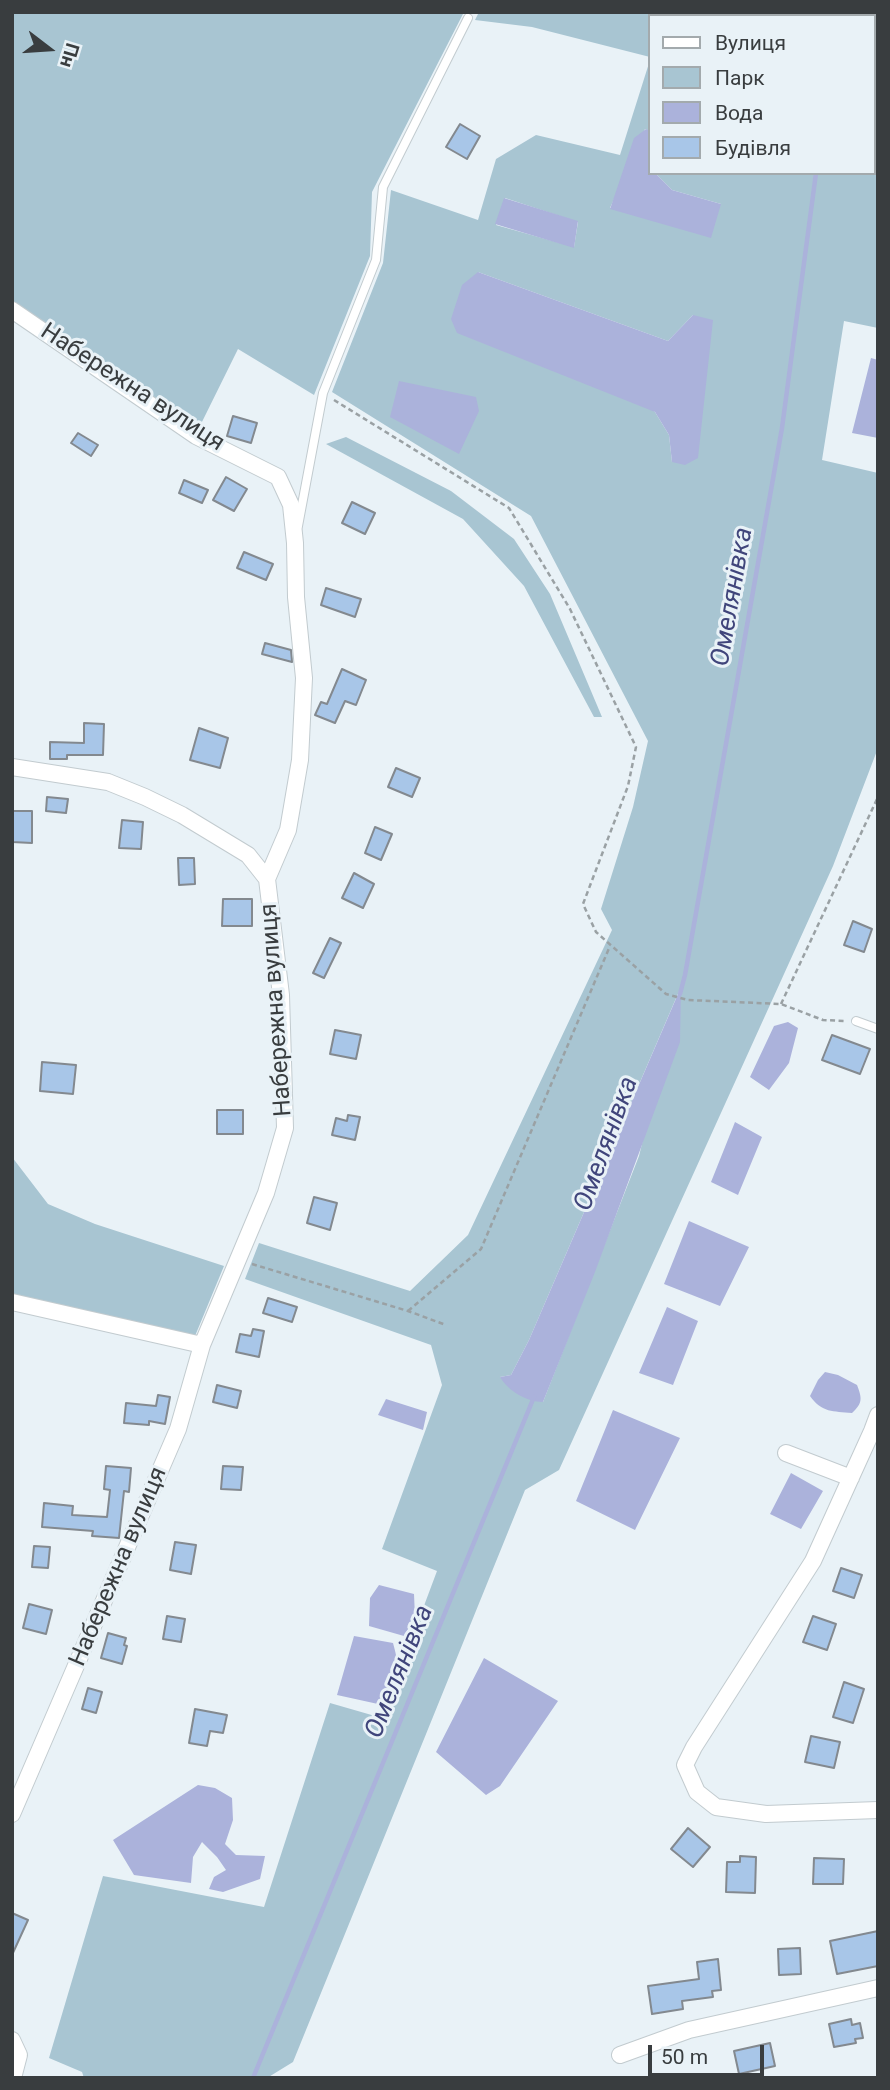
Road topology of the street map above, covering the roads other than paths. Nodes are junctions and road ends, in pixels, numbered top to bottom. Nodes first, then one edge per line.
1 (468, 18) dead end
2 (12, 310) edge
3 (295, 543) junction
4 (12, 767) edge
5 (267, 879) junction
6 (856, 1021) road end
7 (878, 1029) edge
8 (12, 1301) edge
9 (202, 1346) junction
10 (878, 1415) edge
11 (786, 1453) dead end
12 (851, 1478) junction
13 (878, 1810) edge
14 (12, 1814) edge
15 (878, 1988) edge
16 (12, 2040) edge
17 (620, 2054) dead end
18 (13, 2078) edge

1 - 3 lane
2 - 3 street, Набережна вулиця
3 - 5 street, Набережна вулиця
4 - 5 street
5 - 9 street, Набережна вулиця
6 - 7 lane
8 - 9 street
9 - 14 street, Набережна вулиця
10 - 12 street
11 - 12 street
12 - 13 street
15 - 17 street
16 - 18 street

